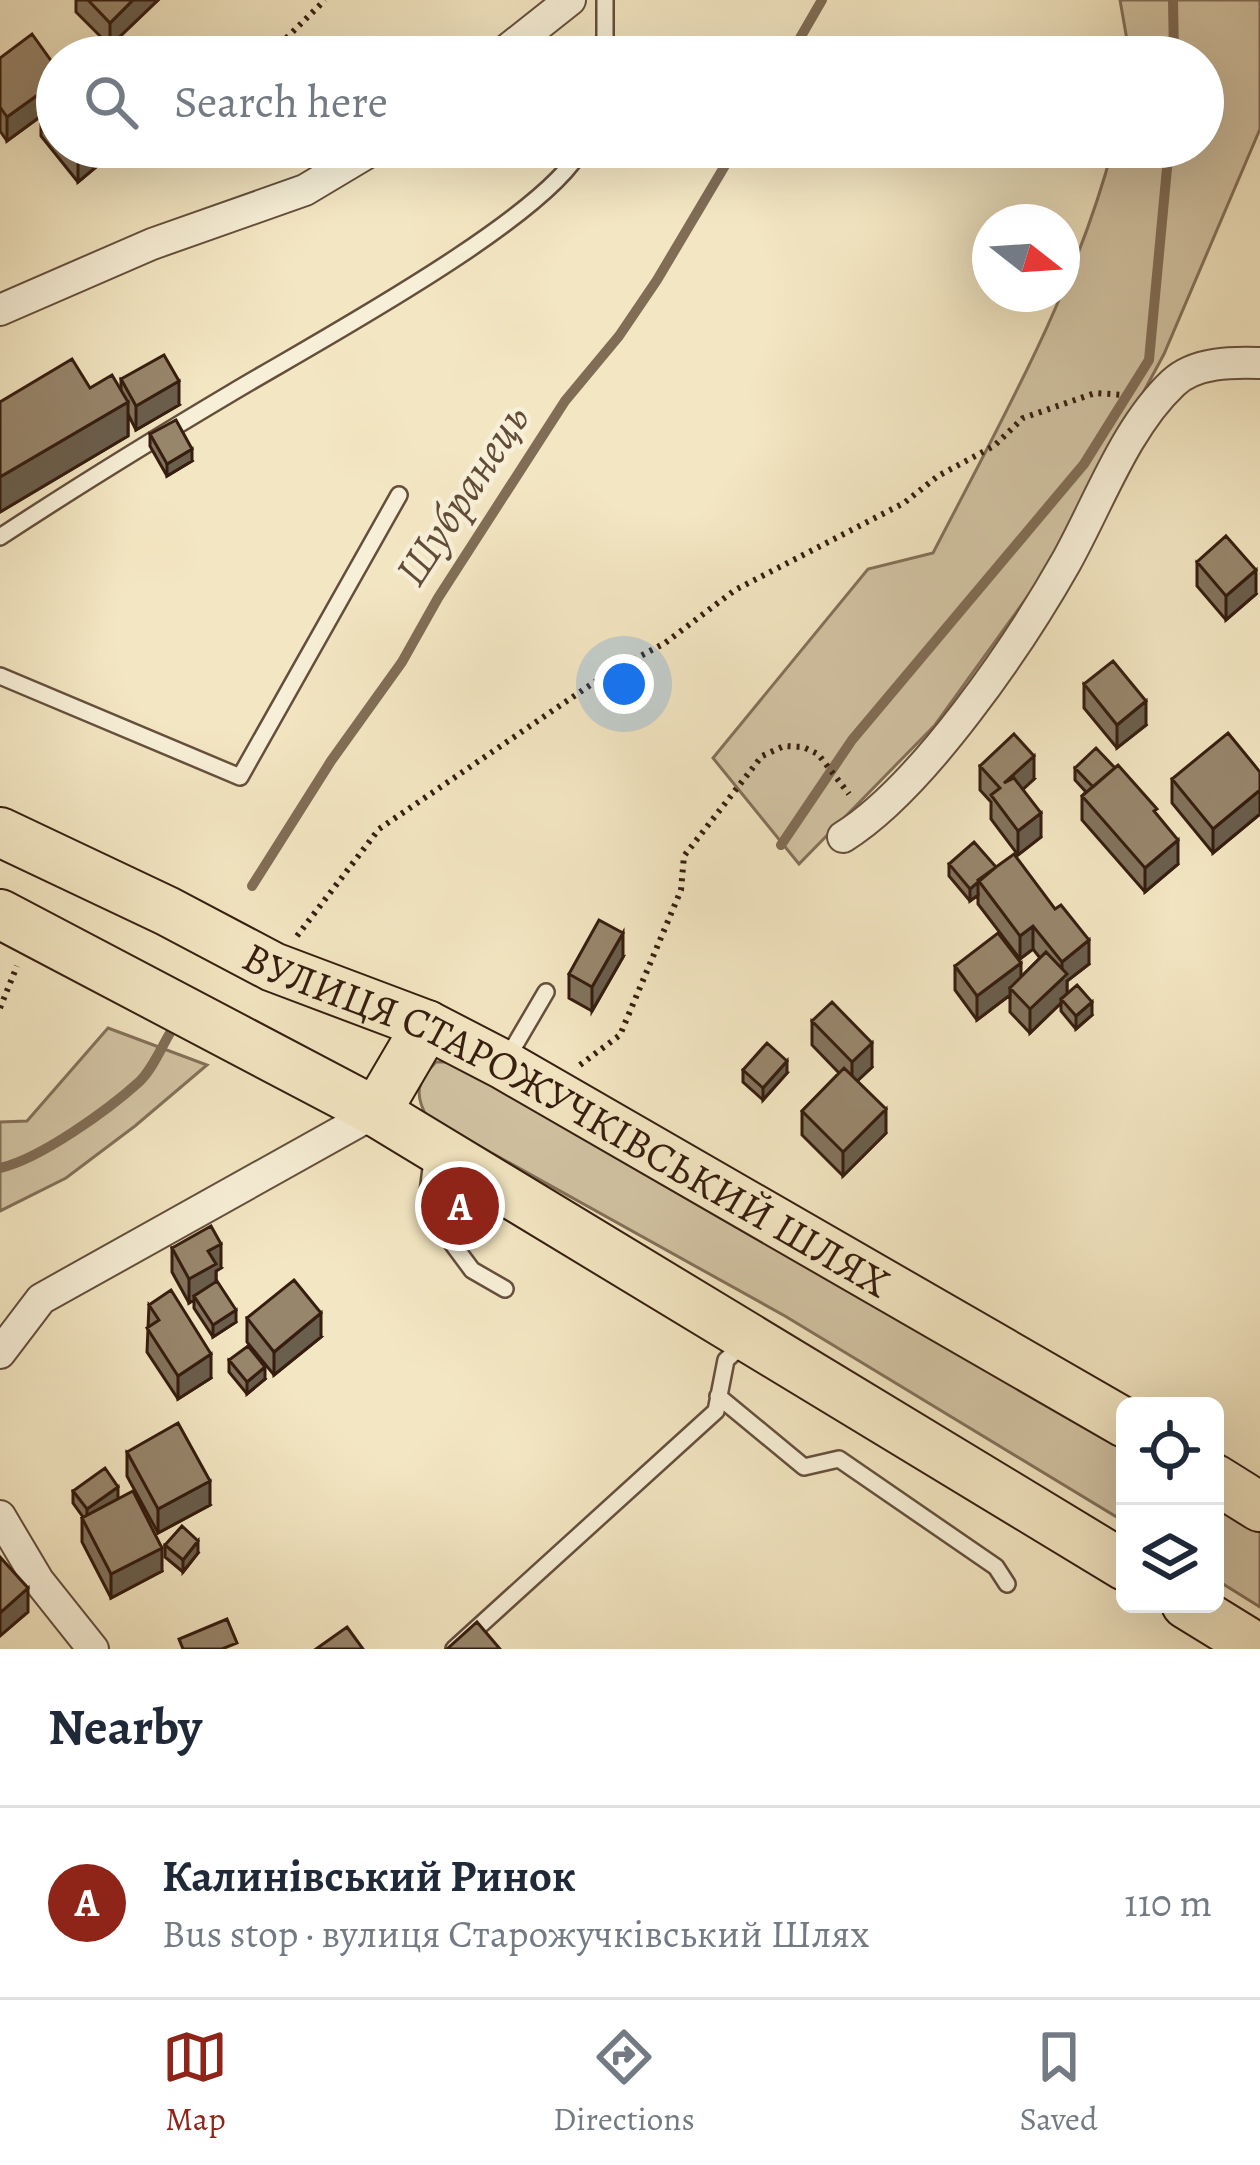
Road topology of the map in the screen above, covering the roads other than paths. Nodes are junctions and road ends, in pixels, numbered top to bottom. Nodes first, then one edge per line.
1 (571, 0) edge
2 (605, 0) edge
3 (525, 36) edge
4 (605, 36) edge
5 (342, 168) edge
6 (570, 168) edge
7 (0, 310) edge
8 (1260, 363) edge
9 (399, 495) dead end
10 (0, 537) edge
11 (0, 676) edge
12 (0, 832) edge
13 (843, 837) dead end
14 (0, 914) edge
15 (546, 992) dead end
16 (427, 1025) junction
17 (504, 1065) junction
18 (376, 1112) junction
19 (433, 1150) junction
20 (505, 1289) dead end
21 (747, 1341) junction
22 (0, 1354) edge
23 (718, 1396) junction
24 (1116, 1418) edge
25 (1224, 1485) edge
26 (1260, 1508) edge
27 (0, 1516) edge
28 (1116, 1562) edge
29 (1006, 1584) dead end
30 (1201, 1613) edge
31 (93, 1649) edge
32 (454, 1649) edge
33 (1259, 1649) edge

1 - 3 street
2 - 4 lane
5 - 7 street
6 - 10 lane
8 - 13 street
9 - 11 lane
12 - 16 main road, ВУЛИЦЯ СТАРОЖУЧКІВСЬКИЙ ШЛЯХ
14 - 18 main road, ВУЛИЦЯ СТАРОЖУЧКІВСЬКИЙ ШЛЯХ
15 - 17 lane
16 - 17 main road, ВУЛИЦЯ СТАРОЖУЧКІВСЬКИЙ ШЛЯХ
16 - 18 main road
17 - 24 main road, ВУЛИЦЯ СТАРОЖУЧКІВСЬКИЙ ШЛЯХ
18 - 19 main road, ВУЛИЦЯ СТАРОЖУЧКІВСЬКИЙ ШЛЯХ
18 - 22 street
19 - 20 lane
19 - 21 main road, ВУЛИЦЯ СТАРОЖУЧКІВСЬКИЙ ШЛЯХ
21 - 23 lane
21 - 28 main road, ВУЛИЦЯ СТАРОЖУЧКІВСЬКИЙ ШЛЯХ
23 - 29 lane
23 - 32 lane
25 - 26 main road
27 - 31 street
30 - 33 main road

